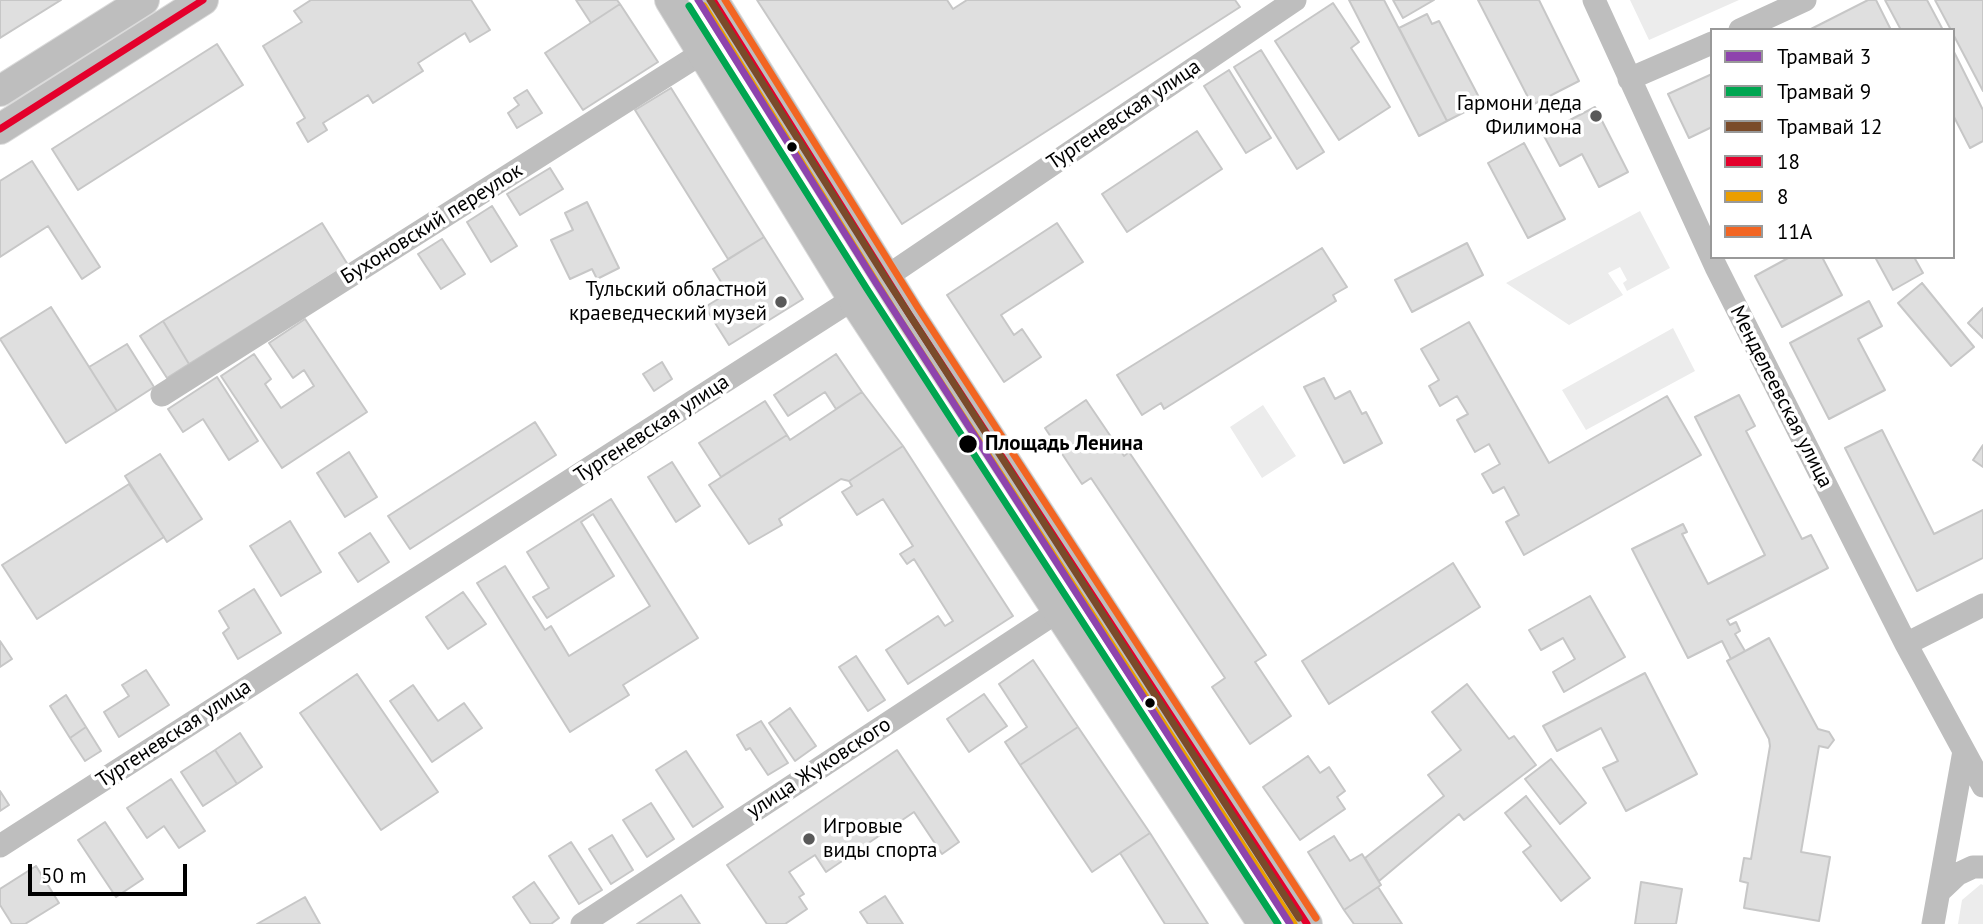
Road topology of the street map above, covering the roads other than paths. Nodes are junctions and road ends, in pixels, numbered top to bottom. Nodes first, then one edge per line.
1 (144, 0) edge
2 (204, 0) edge
3 (670, 0) edge
4 (713, 0) edge
5 (1295, 0) edge
6 (1594, 0) edge
7 (1805, 0) edge
8 (1744, 28) edge
9 (1710, 44) edge
10 (702, 53) junction
11 (1629, 79) junction
12 (0, 91) edge
13 (0, 129) edge
14 (1710, 254) edge
15 (1712, 259) edge
16 (886, 277) junction
17 (853, 299) junction
18 (162, 394) dead end
19 (1983, 605) edge
20 (1057, 612) junction
21 (1906, 644) junction
22 (1964, 751) junction
23 (1983, 786) edge
24 (0, 846) edge
25 (1983, 867) edge
26 (1939, 892) junction
27 (582, 924) edge
28 (1263, 924) edge
29 (1307, 924) edge
30 (1933, 924) edge

1 - 12 main road
2 - 13 main road
3 - 10 main road
4 - 16 main road
5 - 16 street, Тургеневская улица
6 - 11 street, Менделеевская улица
7 - 8 street
9 - 11 street
10 - 17 main road
10 - 18 street, Бухоновский переулок
11 - 14 street, Менделеевская улица
15 - 21 street, Менделеевская улица
16 - 17 main road, Тургеневская улица
16 - 29 main road
17 - 20 main road
17 - 24 street, Тургеневская улица
19 - 21 street
20 - 27 street, улица Жуковского
20 - 28 main road
21 - 22 street, Менделеевская улица
22 - 23 street, Менделеевская улица
22 - 26 street
25 - 26 street
26 - 30 street

